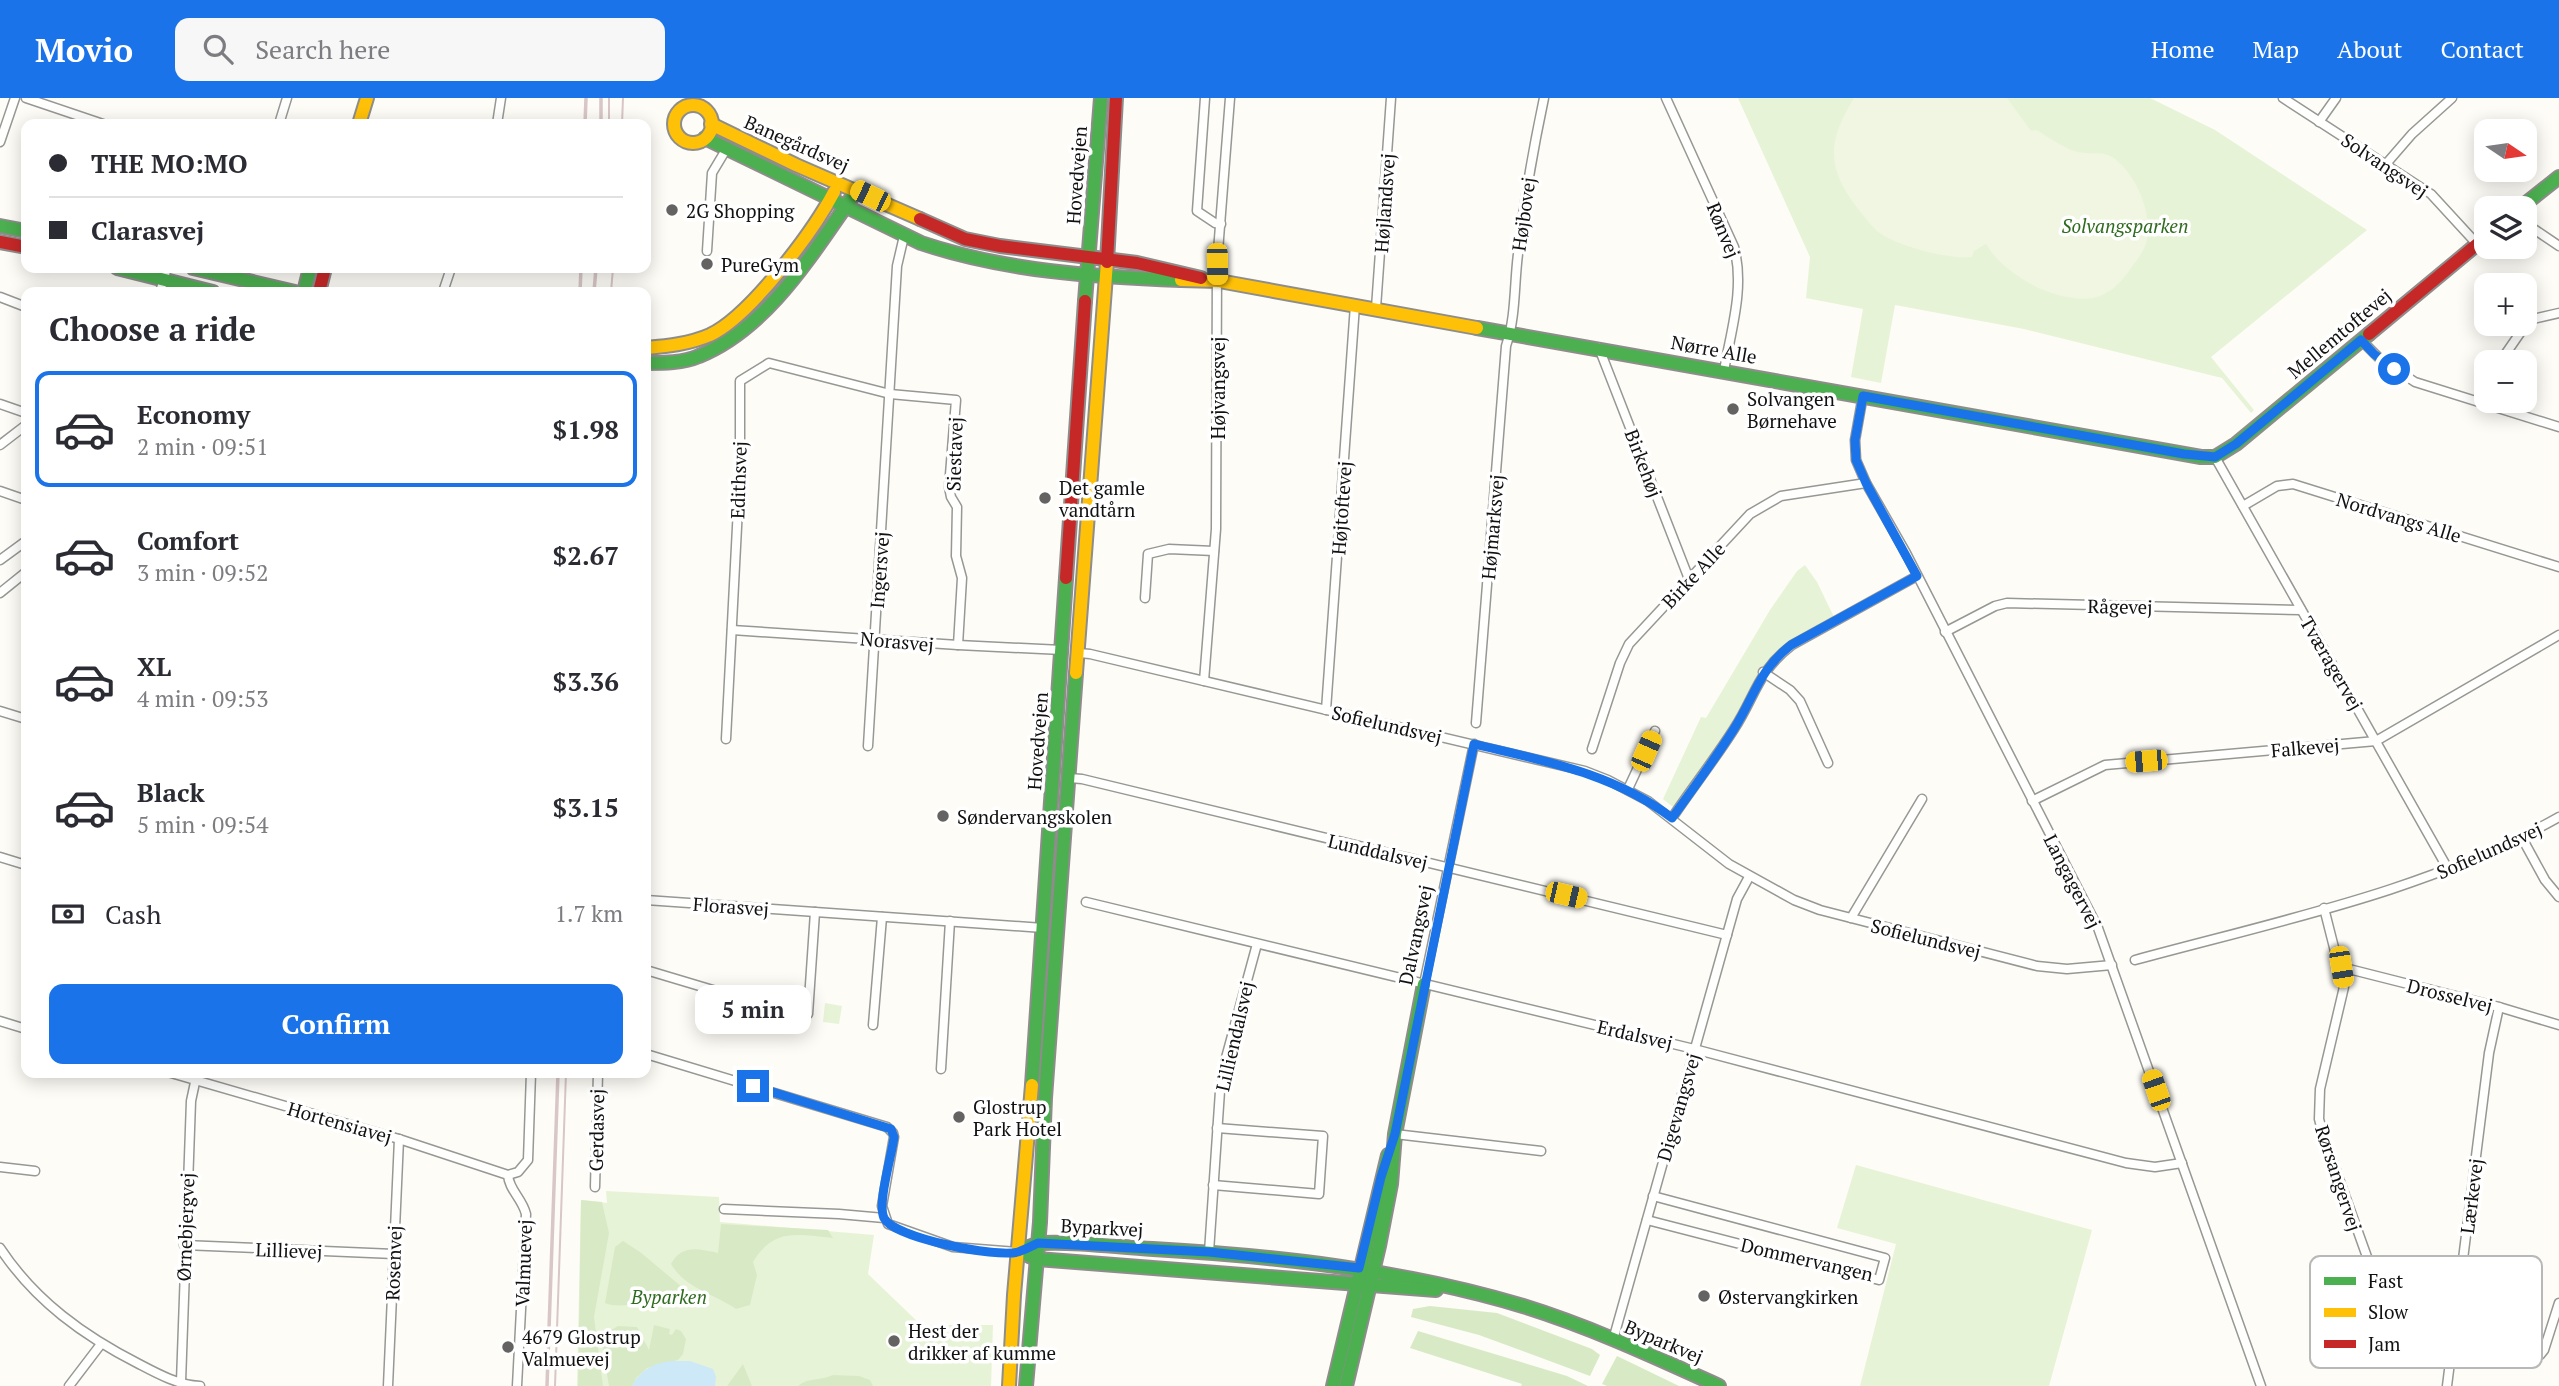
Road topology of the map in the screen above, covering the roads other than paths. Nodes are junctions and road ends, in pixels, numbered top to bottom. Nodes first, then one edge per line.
1 (15, 98) edge
2 (26, 98) edge
3 (287, 98) edge
4 (367, 98) edge
5 (501, 98) edge
6 (1101, 98) edge
7 (1116, 98) edge
8 (1205, 98) edge
9 (1230, 98) edge
10 (1391, 98) edge
11 (1544, 98) edge
12 (1666, 98) edge
13 (2283, 98) edge
14 (2336, 98) edge
15 (2452, 98) edge
16 (697, 102) edge
17 (88, 119) edge
18 (281, 119) edge
19 (361, 119) edge
20 (498, 119) edge
21 (2319, 122) junction
22 (711, 124) junction
23 (705, 138) junction
24 (0, 142) edge
25 (727, 148) junction
26 (2386, 164) junction
27 (2559, 177) edge
28 (839, 182) junction
29 (857, 190) junction
30 (2535, 196) edge
31 (830, 199) junction
32 (845, 206) junction
33 (1221, 224) junction
34 (0, 226) edge
35 (21, 230) edge
36 (2537, 231) edge
37 (2474, 233) edge
38 (904, 236) junction
39 (0, 242) edge
40 (21, 246) edge
41 (2559, 246) edge
42 (2474, 247) edge
43 (707, 251) dead end
44 (1089, 257) junction
45 (1108, 258) junction
46 (137, 273) edge
47 (214, 273) edge
48 (1087, 275) junction
49 (1107, 276) junction
50 (164, 280) edge
51 (1212, 281) junction
52 (193, 287) edge
53 (274, 287) edge
54 (0, 297) edge
55 (21, 305) edge
56 (1355, 305) junction
57 (1376, 308) junction
58 (2559, 313) edge
59 (1511, 332) junction
60 (2361, 340) junction
61 (651, 348) edge
62 (1599, 348) junction
63 (2508, 350) edge
64 (651, 363) edge
65 (1724, 371) junction
66 (890, 394) junction
67 (1863, 396) junction
68 (2474, 399) edge
69 (0, 404) edge
70 (21, 411) edge
71 (2517, 413) edge
72 (2559, 427) edge
73 (21, 429) edge
74 (0, 445) edge
75 (2215, 457) junction
76 (1866, 483) junction
77 (0, 491) edge
78 (21, 498) edge
79 (2243, 506) junction
80 (21, 545) edge
81 (1214, 551) junction
82 (0, 560) edge
83 (2559, 567) edge
84 (21, 576) edge
85 (1917, 576) junction
86 (1689, 579) junction
87 (0, 593) edge
88 (1144, 598) dead end
89 (2301, 610) junction
90 (732, 630) junction
91 (1945, 632) junction
92 (2559, 635) edge
93 (875, 638) junction
94 (958, 646) junction
95 (1062, 650) junction
96 (1079, 653) junction
97 (1763, 672) junction
98 (1204, 681) junction
99 (1326, 710) junction
100 (0, 711) edge
101 (21, 717) edge
102 (1476, 723) dead end
103 (1655, 732) dead end
104 (726, 739) dead end
105 (2376, 741) junction
106 (1474, 744) junction
107 (868, 746) dead end
108 (1592, 749) dead end
109 (1071, 761) junction
110 (1828, 763) dead end
111 (1069, 778) junction
112 (1628, 789) junction
113 (1922, 799) dead end
114 (2032, 801) junction
115 (2559, 817) edge
116 (1672, 818) junction
117 (2522, 838) junction
118 (0, 857) edge
119 (21, 863) edge
120 (1448, 867) junction
121 (2448, 869) junction
122 (1749, 877) junction
123 (2559, 897) edge
124 (651, 900) edge
125 (1086, 902) dead end
126 (2324, 908) junction
127 (816, 912) junction
128 (882, 917) junction
129 (1851, 918) junction
130 (950, 921) junction
131 (1043, 928) junction
132 (1727, 935) junction
133 (1256, 944) junction
134 (2134, 960) dead end
135 (2112, 965) junction
136 (2341, 967) junction
137 (651, 971) edge
138 (1424, 985) junction
139 (743, 999) dead end
140 (769, 1004) dead end
141 (2499, 1007) junction
142 (0, 1021) edge
143 (873, 1025) dead end
144 (2559, 1025) edge
145 (21, 1027) edge
146 (1694, 1048) junction
147 (651, 1056) edge
148 (940, 1069) dead end
149 (196, 1078) edge
150 (202, 1078) edge
151 (531, 1078) edge
152 (598, 1078) edge
153 (1217, 1128) junction
154 (1395, 1134) junction
155 (399, 1139) junction
156 (1541, 1151) dead end
157 (2182, 1163) junction
158 (0, 1167) edge
159 (35, 1171) dead end
160 (508, 1175) junction
161 (1213, 1185) junction
162 (595, 1187) dead end
163 (1653, 1196) junction
164 (724, 1209) dead end
165 (884, 1218) junction
166 (1647, 1220) junction
167 (1038, 1243) junction
168 (184, 1245) junction
169 (0, 1248) edge
170 (1017, 1252) junction
171 (1209, 1252) junction
172 (394, 1254) junction
173 (2365, 1256) edge
174 (2463, 1256) edge
175 (1037, 1259) junction
176 (1359, 1268) junction
177 (1374, 1271) junction
178 (1355, 1285) junction
179 (1370, 1286) junction
180 (1475, 1292) junction
181 (2559, 1303) edge
182 (1613, 1340) junction
183 (101, 1344) junction
184 (2542, 1350) edge
185 (2449, 1368) edge
186 (181, 1382) junction
187 (69, 1386) edge
188 (200, 1386) edge
189 (388, 1386) edge
190 (517, 1386) edge
191 (1009, 1386) edge
192 (1026, 1386) edge
193 (1333, 1386) edge
194 (1346, 1386) edge
195 (1718, 1386) edge
196 (2261, 1386) edge
197 (2447, 1386) edge

1 - 24 street
2 - 17 street
3 - 18 street
4 - 19 street
5 - 20 street
6 - 44 street, Hovedvejen
7 - 45 street, Hovedvejen
8 - 33 street
9 - 33 street, Højvangsvej
10 - 57 street, Højlandsvej
11 - 59 street, Højbovej
12 - 65 street, Rønvej
13 - 21 street, Solvangsvej
14 - 21 street
15 - 26 street
16 - 22 street
16 - 23 street
21 - 26 street, Solvangsvej
22 - 23 street
22 - 28 street, Banegårdsvej
23 - 25 street, Banegårdsvej
25 - 31 street, Banegårdsvej
25 - 43 street, Banegårdsvej
26 - 37 street, Solvangsvej
27 - 30 street
28 - 29 street, Banegårdsvej
28 - 31 street
29 - 32 street
29 - 44 street, Banegårdsvej
31 - 32 street, Banegårdsvej
31 - 61 street
32 - 38 street, Banegårdsvej
32 - 64 street
33 - 51 street, Højvangsvej
34 - 35 street
36 - 41 street
38 - 48 street, Banegårdsvej
38 - 66 street
39 - 40 street
42 - 60 street, Mellemtoftevej
44 - 45 street, Banegårdsvej
44 - 48 street, Hovedvejen
45 - 49 street, Hovedvejen
45 - 51 street, Nørre Alle
46 - 50 street
47 - 53 street
48 - 49 street, Nørre Alle
48 - 95 street, Hovedvejen
49 - 51 street, Nørre Alle
49 - 96 street, Hovedvejen
50 - 52 street
51 - 56 street, Nørre Alle
51 - 81 street, Højvangsvej
54 - 55 street
56 - 57 street, Nørre Alle
56 - 99 street, Højtoftevej
57 - 59 street, Nørre Alle
58 - 63 street
59 - 62 street, Nørre Alle
59 - 102 street, Højmarksvej
60 - 68 street
60 - 75 street, Mellemtoftevej
62 - 65 street, Nørre Alle
62 - 86 street, Birkehøj
65 - 67 street, Nørre Alle
66 - 90 street, Edithsvej
66 - 93 street, Ingersvej
66 - 94 street, Siestavej
67 - 75 street, Nørre Alle
67 - 76 street, Langagervej
69 - 70 street
71 - 72 street
73 - 74 street
75 - 79 street, Tværagervej
76 - 85 street, Langagervej
76 - 86 street, Birke Alle
77 - 78 street
79 - 83 street, Nordvangs Alle
79 - 89 street, Tværagervej
80 - 82 street
81 - 88 street
81 - 98 street, Højvangsvej
84 - 87 street
85 - 91 street, Langagervej
85 - 97 street
86 - 108 street, Birke Alle
89 - 91 street, Rågevej
89 - 105 street, Tværagervej
90 - 93 street, Norasvej
90 - 104 street, Edithsvej
91 - 114 street, Langagervej
92 - 105 street, Falkevej
93 - 94 street, Norasvej
93 - 107 street, Ingersvej
94 - 95 street, Norasvej
95 - 109 street
95 - 131 street, Hovedvejen
96 - 98 street, Sofielundsvej
96 - 109 street, Hovedvejen
97 - 110 street
97 - 116 street
98 - 99 street, Sofielundsvej
99 - 106 street, Sofielundsvej
100 - 101 street
103 - 112 street
105 - 114 street, Falkevej
105 - 121 street, Tværagervej
106 - 112 street, Sofielundsvej
106 - 120 street, Dalvangsvej
109 - 111 street, Hovedvejen
111 - 120 street, Lunddalsvej
111 - 167 street, Hovedvejen
112 - 116 street, Sofielundsvej
113 - 129 street
114 - 135 street, Langagervej
115 - 117 street, Sofielundsvej
116 - 122 street, Sofielundsvej
117 - 121 street, Sofielundsvej
117 - 123 street
118 - 119 street
120 - 132 street, Lunddalsvej
120 - 138 street, Dalvangsvej
121 - 126 street, Sofielundsvej
122 - 129 street, Sofielundsvej
122 - 132 street, Digevangsvej
124 - 127 street, Florasvej
125 - 133 street, Erdalsvej
126 - 134 street, Sofielundsvej
126 - 136 street, Rørsangervej
127 - 128 street, Florasvej
127 - 140 street
128 - 130 street, Florasvej
128 - 143 street
129 - 135 street, Sofielundsvej
130 - 131 street, Florasvej
130 - 148 street
131 - 170 street, Hovedvejen
132 - 146 street, Digevangsvej
133 - 138 street, Erdalsvej
133 - 153 street, Lilliendalsvej
135 - 157 street, Langagervej
136 - 141 street, Drosselvej
136 - 173 street, Rørsangervej
137 - 139 street
138 - 146 street, Erdalsvej
138 - 154 street, Dalvangsvej
141 - 144 street, Drosselvej
141 - 174 street, Lærkevej
142 - 145 street
146 - 157 street, Erdalsvej
146 - 163 street, Digevangsvej
147 - 165 street
149 - 168 street, Ørnebjergvej
150 - 155 street, Hortensiavej
151 - 160 street
152 - 162 street, Gerdasvej
153 - 161 street, Lilliendalsvej
153 - 161 street
154 - 156 street
154 - 176 street, Dalvangsvej
154 - 177 street, Dalvangsvej
155 - 160 street, Hortensiavej
155 - 172 street, Rosenvej
157 - 196 street, Langagervej
158 - 159 street
160 - 190 street, Valmuevej
161 - 171 street, Lilliendalsvej
163 - 166 street, Digevangsvej
163 - 166 street, Dommervangen
164 - 165 street
165 - 170 street
166 - 182 street, Digevangsvej
167 - 170 street, Byparkvej
167 - 171 street, Byparkvej
167 - 175 street, Hovedvejen
168 - 172 street, Lillievej
168 - 186 street, Ørnebjergvej
169 - 183 street
170 - 175 street, Byparkvej
170 - 191 street, Hovedvejen
171 - 176 street, Byparkvej
172 - 189 street, Rosenvej
175 - 178 street, Byparkvej
175 - 192 street, Hovedvejen
176 - 177 street, Byparkvej
176 - 178 street, Dalvangsvej
177 - 179 street, Dalvangsvej
177 - 180 street, Byparkvej
178 - 179 street, Byparkvej
178 - 193 street, Dalvangsvej
179 - 180 street, Byparkvej
179 - 194 street, Dalvangsvej
180 - 182 street, Byparkvej
181 - 184 street
182 - 195 street, Byparkvej
183 - 186 street
183 - 187 street
185 - 197 street, Lærkevej
186 - 188 street

